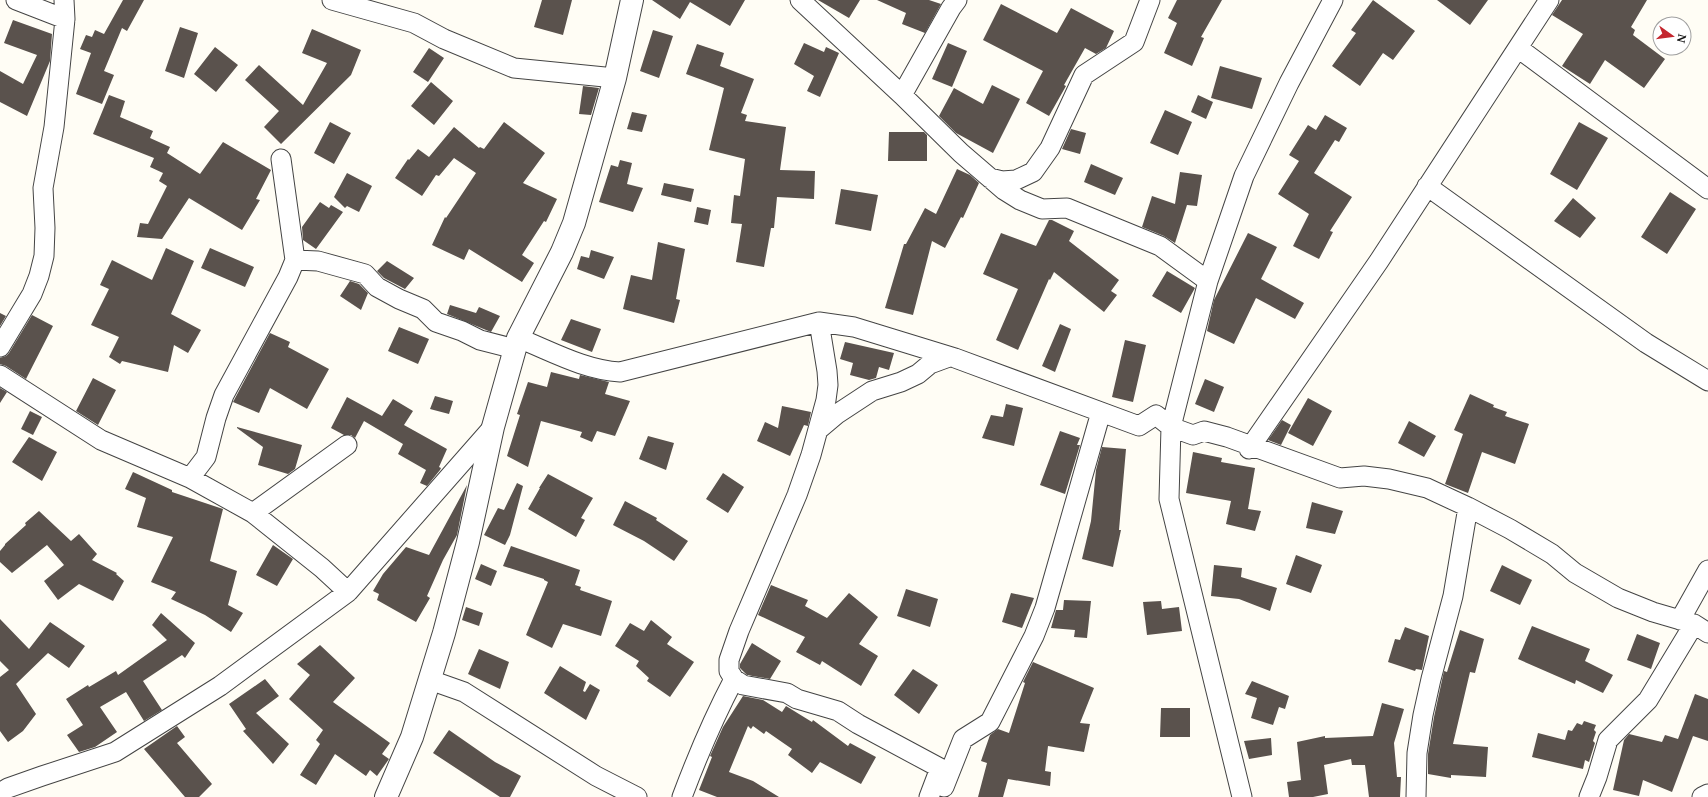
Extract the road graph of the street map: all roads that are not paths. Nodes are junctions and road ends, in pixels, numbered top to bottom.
1 (16, 0) edge
2 (64, 0) edge
3 (332, 0) edge
4 (800, 0) edge
5 (957, 0) edge
6 (1150, 0) edge
7 (1334, 0) edge
8 (1549, 0) edge
9 (628, 1) edge
10 (65, 19) junction
11 (1518, 48) junction
12 (615, 78) junction
13 (902, 96) junction
14 (281, 160) dead end
15 (990, 178) junction
16 (1427, 186) junction
17 (1708, 189) edge
18 (295, 260) junction
19 (1208, 281) junction
20 (819, 322) junction
21 (517, 344) junction
22 (0, 347) edge
23 (949, 357) junction
24 (0, 375) edge
25 (1708, 381) edge
26 (1101, 412) junction
27 (493, 427) junction
28 (1171, 427) junction
29 (818, 430) junction
30 (347, 445) dead end
31 (1245, 445) junction
32 (190, 478) junction
33 (1468, 507) junction
34 (253, 513) junction
35 (1708, 570) edge
36 (348, 592) junction
37 (1694, 626) edge
38 (734, 679) junction
39 (430, 680) junction
40 (0, 793) edge
41 (1708, 794) edge
42 (386, 797) edge
43 (637, 797) edge
44 (682, 797) edge
45 (929, 797) edge
46 (939, 797) edge
47 (1242, 797) edge
48 (1416, 797) edge
49 (1589, 797) edge
50 (1702, 797) edge

1 - 10 street
2 - 10 street
3 - 12 street
4 - 13 street
5 - 13 street
6 - 15 street
7 - 19 street
8 - 11 street
9 - 12 street
10 - 22 street
11 - 16 street
11 - 17 street
12 - 21 street
13 - 15 street
14 - 18 street
15 - 19 street
16 - 25 street
16 - 31 street
18 - 21 street
18 - 32 street
19 - 28 street
20 - 21 street
20 - 23 street
20 - 29 street
21 - 27 street
23 - 26 street
23 - 29 street
24 - 32 street
26 - 28 street
26 - 46 street
27 - 36 street
27 - 39 street
28 - 31 street
28 - 47 street
29 - 38 street
30 - 34 street
31 - 33 street
32 - 34 street
33 - 37 street
33 - 48 street
34 - 36 street
35 - 37 street
36 - 40 street
37 - 49 street
38 - 44 street
38 - 45 street
39 - 42 street
39 - 43 street
41 - 50 street

